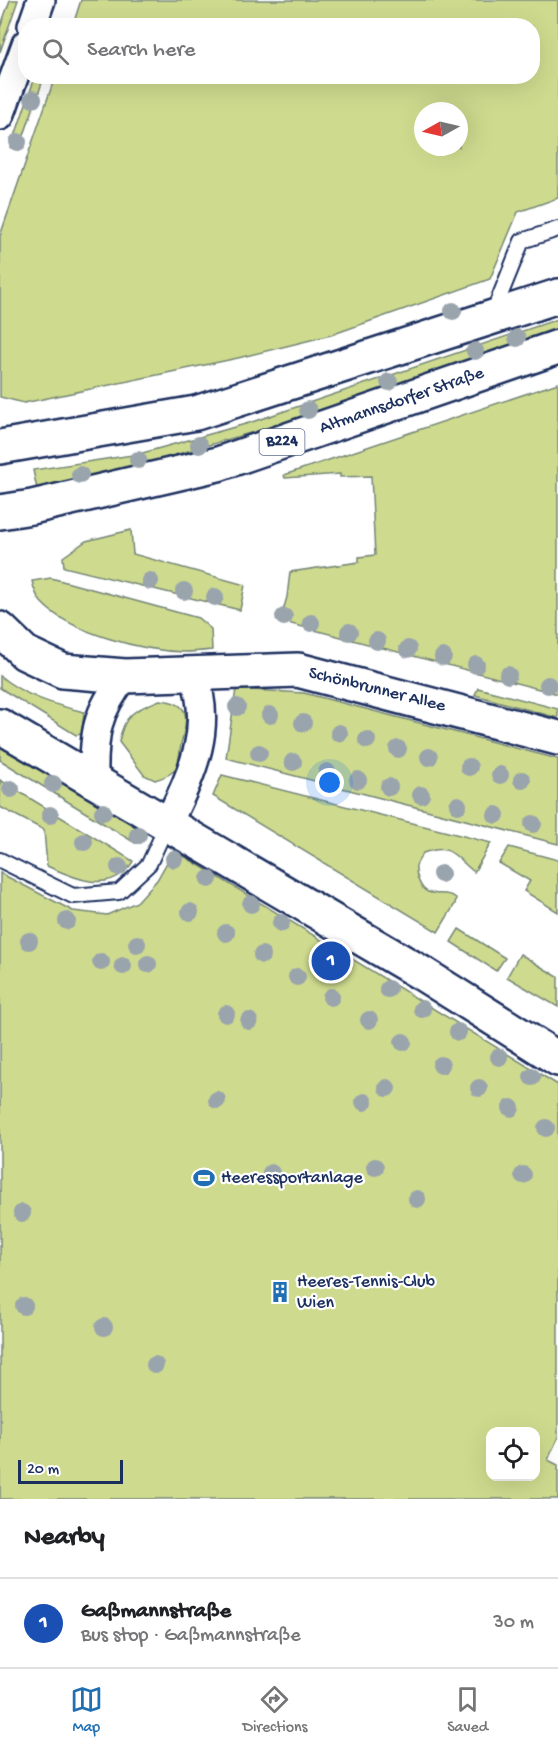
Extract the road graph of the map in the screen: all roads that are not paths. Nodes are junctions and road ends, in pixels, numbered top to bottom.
1 (41, 0) edge
2 (35, 18) edge
3 (18, 66) edge
4 (0, 116) edge
5 (558, 229) edge
6 (558, 296) edge
7 (491, 319) junction
8 (558, 347) edge
9 (0, 447) edge
10 (0, 512) edge
11 (0, 629) edge
12 (193, 673) junction
13 (125, 676) junction
14 (0, 726) edge
15 (558, 738) edge
16 (94, 781) junction
17 (167, 825) junction
18 (0, 860) edge
19 (558, 1059) edge

1 - 2 street
3 - 4 street
5 - 7 lane
6 - 7 street
7 - 9 street
8 - 10 street, Altmannsdorfer Straße / B224
11 - 13 street, Schönbrunner Allee
12 - 13 street, Schönbrunner Allee
12 - 15 street, Schönbrunner Allee
12 - 17 street
13 - 16 street
14 - 16 street
16 - 17 street
17 - 18 lane
17 - 19 street

